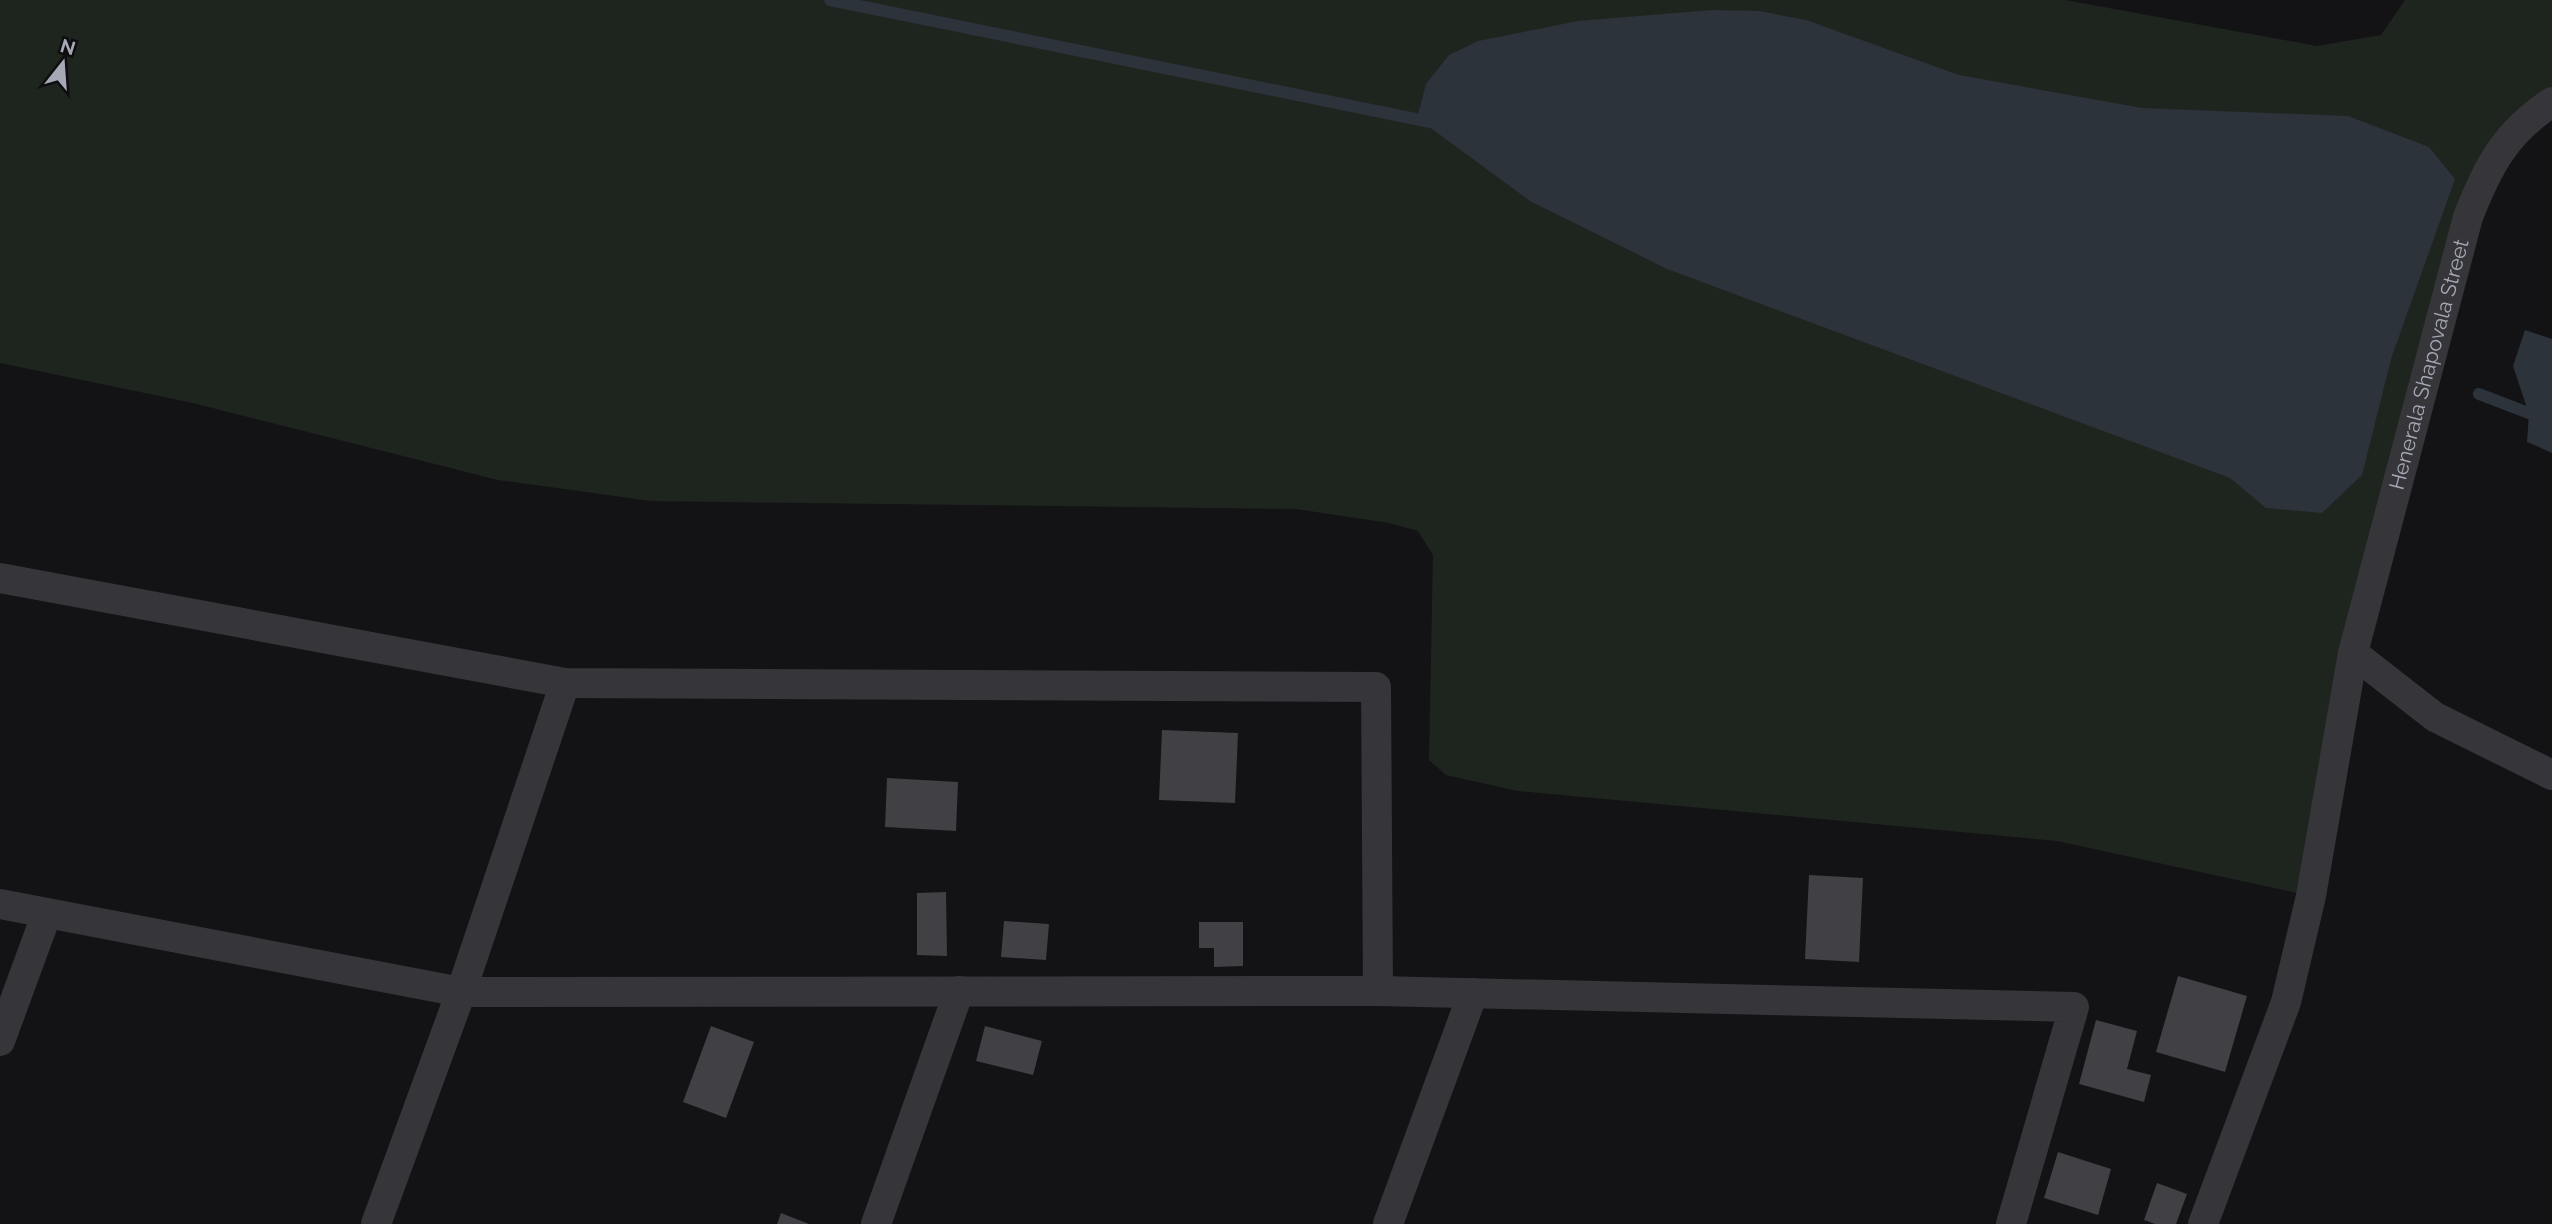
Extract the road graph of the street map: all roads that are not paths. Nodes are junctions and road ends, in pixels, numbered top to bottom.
1 (2552, 102) edge
2 (0, 578) edge
3 (2353, 653) junction
4 (565, 683) junction
5 (2552, 775) edge
6 (0, 904) edge
7 (47, 913) junction
8 (959, 991) junction
9 (1378, 991) junction
10 (461, 992) junction
11 (1473, 993) junction
12 (0, 1041) edge
13 (376, 1224) edge
14 (876, 1224) edge
15 (1388, 1224) edge
16 (2011, 1224) edge
17 (2203, 1224) edge

1 - 3 street, Henerala Shapovala Street
2 - 4 street
3 - 5 street
3 - 17 street, Henerala Shapovala Street
4 - 9 street
4 - 10 street
6 - 7 street
7 - 10 street
7 - 12 street
8 - 9 street
8 - 10 street
8 - 14 street
9 - 11 street
10 - 13 street
11 - 15 street
11 - 16 street

